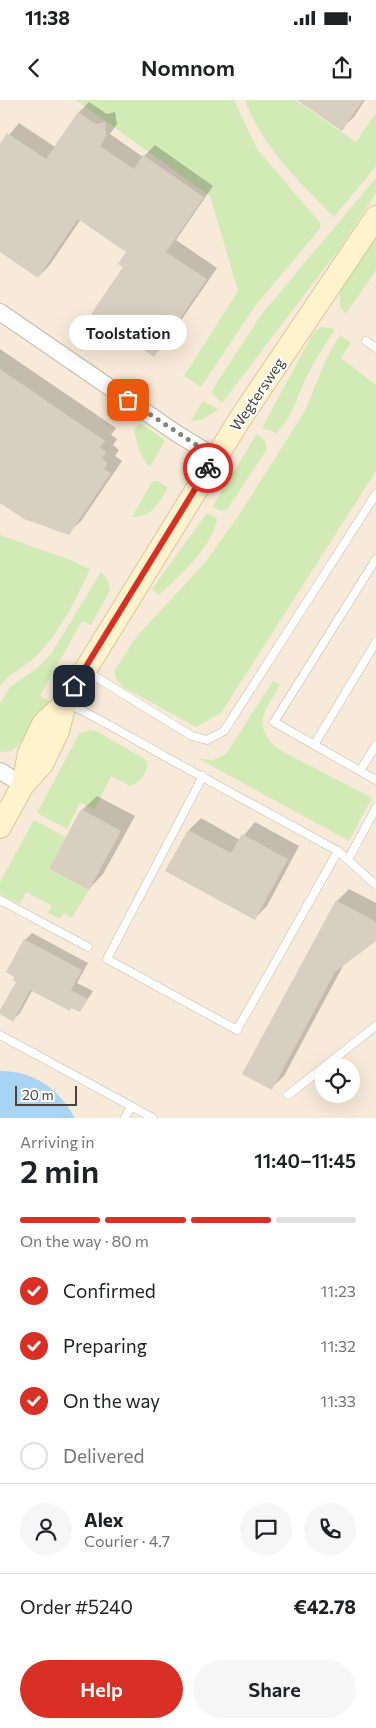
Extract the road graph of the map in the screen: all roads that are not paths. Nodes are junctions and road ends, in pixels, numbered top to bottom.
1 (376, 217) edge
2 (0, 312) edge
3 (366, 341) dead end
4 (376, 348) edge
5 (215, 457) junction
6 (376, 494) edge
7 (376, 559) edge
8 (376, 642) edge
9 (84, 670) junction
10 (65, 703) junction
11 (314, 745) junction
12 (376, 745) edge
13 (0, 771) edge
14 (360, 771) junction
15 (203, 776) junction
16 (376, 780) edge
17 (23, 785) junction
18 (376, 808) edge
19 (0, 828) edge
20 (338, 851) junction
21 (348, 860) junction
22 (376, 885) edge
23 (0, 900) edge
24 (88, 947) dead end
25 (376, 1026) edge
26 (0, 1035) edge
27 (335, 1058) edge
28 (315, 1074) edge
29 (288, 1096) dead end
30 (131, 1107) junction
31 (125, 1118) edge
32 (153, 1118) edge

1 - 5 street, Wegtersweg
2 - 5 street
3 - 4 lane
5 - 9 street, Wegtersweg
6 - 9 lane
7 - 11 lane
8 - 11 lane
9 - 10 street, Wegtersweg
10 - 15 lane
10 - 17 street, Wegtersweg
11 - 14 lane
12 - 14 lane
13 - 17 street
14 - 16 lane
15 - 20 lane
15 - 20 lane
17 - 19 street, Wegtersweg
18 - 21 lane
20 - 21 lane
21 - 22 lane
23 - 24 lane
25 - 27 lane
26 - 30 lane
28 - 29 lane
30 - 31 lane
30 - 32 lane

